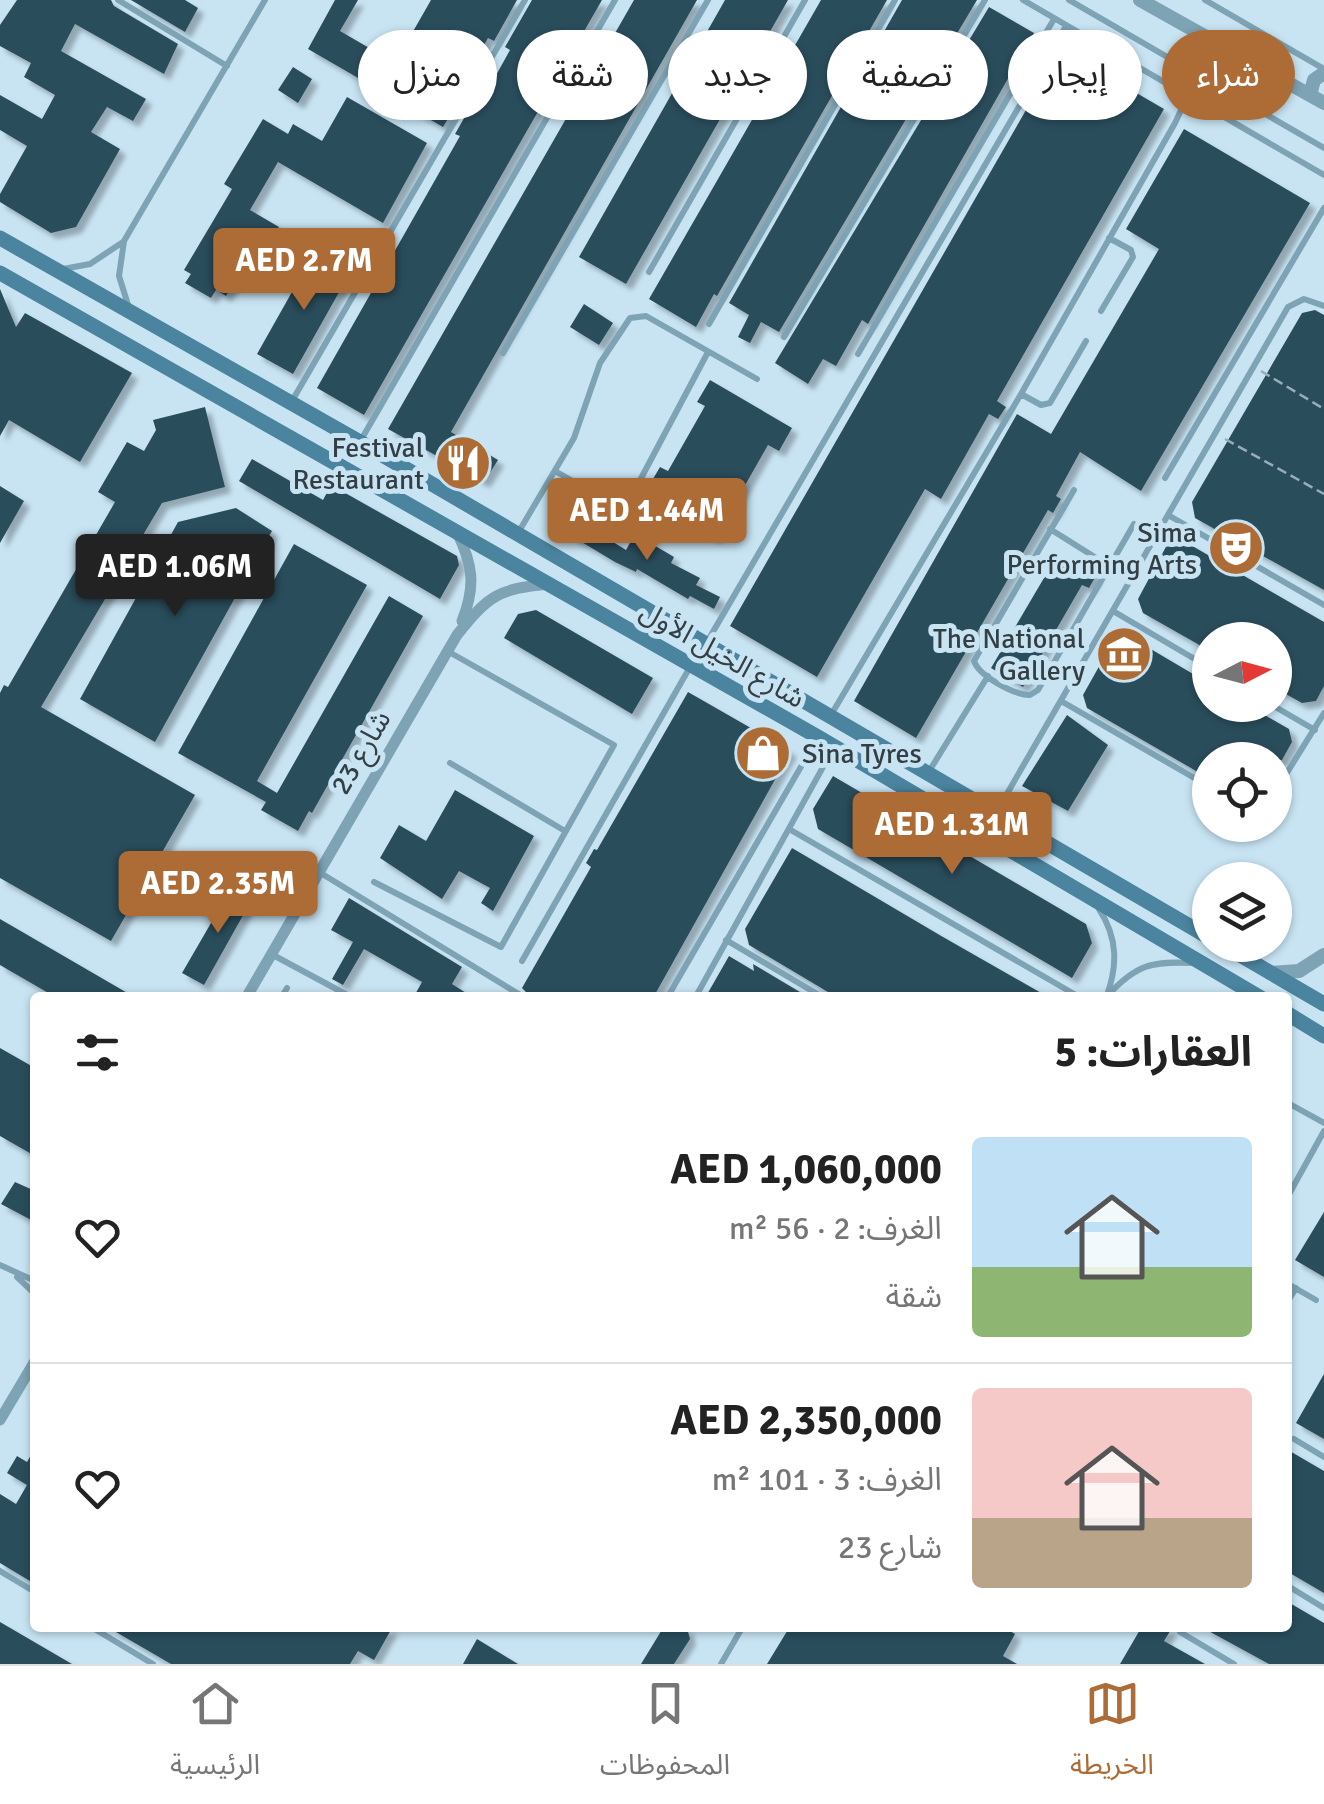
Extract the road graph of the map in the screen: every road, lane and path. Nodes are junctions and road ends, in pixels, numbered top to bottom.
1 (118, 0) edge
2 (265, 0) edge
3 (525, 0) edge
4 (616, 0) edge
5 (708, 0) edge
6 (805, 0) edge
7 (895, 0) edge
8 (985, 0) edge
9 (1023, 0) edge
10 (1069, 0) edge
11 (1140, 0) edge
12 (1205, 0) edge
13 (1054, 19) junction
14 (1066, 26) junction
15 (1192, 30) edge
16 (1162, 54) edge
17 (226, 66) junction
18 (1324, 71) edge
19 (1162, 81) edge
20 (1295, 87) edge
21 (1317, 99) edge
22 (1175, 120) edge
23 (1229, 120) edge
24 (1276, 120) edge
25 (1324, 148) edge
26 (1324, 175) edge
27 (1324, 208) edge
28 (0, 238) edge
29 (1110, 238) junction
30 (124, 241) junction
31 (50, 268) junction
32 (649, 272) dead end
33 (0, 273) edge
34 (1324, 306) edge
35 (1101, 312) dead end
36 (136, 318) junction
37 (710, 324) dead end
38 (784, 337) dead end
39 (1086, 341) dead end
40 (708, 352) junction
41 (502, 353) dead end
42 (858, 354) dead end
43 (1254, 367) junction
44 (757, 380) dead end
45 (1021, 394) junction
46 (291, 404) junction
47 (1324, 409) edge
48 (1216, 434) junction
49 (360, 442) junction
50 (555, 471) junction
51 (1165, 478) dead end
52 (1074, 490) dead end
53 (1324, 494) edge
54 (1168, 515) junction
55 (1134, 524) dead end
56 (1050, 529) junction
57 (457, 532) junction
58 (517, 534) junction
59 (1110, 566) junction
60 (550, 584) junction
61 (1324, 604) edge
62 (1113, 612) junction
63 (457, 635) junction
64 (706, 644) junction
65 (448, 651) junction
66 (1192, 658) edge
67 (692, 665) junction
68 (988, 676) junction
69 (1061, 701) junction
70 (1324, 714) edge
71 (830, 716) junction
72 (1292, 717) edge
73 (1314, 730) junction
74 (818, 738) junction
75 (834, 748) junction
76 (450, 763) dead end
77 (1292, 765) edge
78 (928, 774) junction
79 (1192, 777) edge
80 (996, 812) junction
81 (789, 829) junction
82 (566, 831) junction
83 (319, 872) junction
84 (374, 882) dead end
85 (1089, 894) junction
86 (1192, 927) edge
87 (726, 940) junction
88 (272, 954) junction
89 (1324, 954) edge
90 (522, 961) dead end
91 (1253, 962) edge
92 (1206, 964) junction
93 (1270, 972) junction
94 (287, 988) dead end
95 (250, 992) edge
96 (285, 992) edge
97 (343, 992) edge
98 (516, 992) edge
99 (671, 992) edge
100 (697, 992) edge
101 (814, 992) edge
102 (1070, 992) edge
103 (1107, 992) edge
104 (1110, 992) edge
105 (1251, 992) edge
106 (1324, 1004) edge
107 (1292, 1016) edge
108 (1324, 1036) edge
109 (1292, 1105) edge
110 (1324, 1124) edge
111 (1324, 1132) edge
112 (1292, 1189) edge
113 (0, 1265) edge
114 (12, 1272) junction
115 (30, 1279) edge
116 (1292, 1286) edge
117 (30, 1289) edge
118 (1316, 1300) dead end
119 (30, 1369) edge
120 (0, 1420) edge
121 (1294, 1440) dead end
122 (1324, 1457) edge
123 (0, 1571) edge
124 (1292, 1588) edge
125 (30, 1589) edge
126 (1324, 1608) edge
127 (100, 1632) edge
128 (740, 1632) edge
129 (1180, 1632) dead end
130 (153, 1664) edge
131 (721, 1664) edge
132 (1234, 1664) edge

1 - 17 lane
2 - 17 lane
3 - 46 lane
4 - 49 lane
5 - 41 lane
6 - 32 lane
7 - 37 lane
8 - 38 lane
9 - 13 lane
10 - 16 lane
11 - 15 street
12 - 18 lane
13 - 14 lane
13 - 42 lane
14 - 19 lane
14 - 64 lane
17 - 30 lane
18 - 21 street
20 - 21 street
22 - 29 lane
23 - 26 lane
24 - 25 lane
27 - 51 lane
28 - 31 main road, شارع الخيل الأول
29 - 35 lane
29 - 45 lane
30 - 31 lane
30 - 36 lane
31 - 36 main road, شارع الخيل الأول
33 - 57 main road, شارع الخيل الأول
34 - 43 lane
36 - 46 main road, شارع الخيل الأول
39 - 45 lane
40 - 44 lane
40 - 50 lane
40 - 50 lane
43 - 47 path
43 - 48 lane
45 - 71 lane
46 - 49 main road, شارع الخيل الأول
48 - 53 path
48 - 54 lane
49 - 58 main road, شارع الخيل الأول
50 - 58 lane
52 - 56 lane
54 - 61 lane
54 - 62 lane
55 - 59 lane
56 - 59 lane
56 - 68 lane
57 - 60 main road, شارع الخيل الأول
57 - 63 street, شارع 23
58 - 64 main road, شارع الخيل الأول
59 - 68 lane
60 - 63 street, شارع 23
60 - 67 main road, شارع الخيل الأول
62 - 66 lane
62 - 69 lane
63 - 65 street, شارع 23
64 - 71 main road, شارع الخيل الأول
65 - 82 lane
65 - 83 street, شارع 23
67 - 74 main road, شارع الخيل الأول
67 - 90 lane
68 - 78 lane
69 - 79 lane
69 - 80 lane
70 - 73 lane
71 - 78 main road, شارع الخيل الأول
72 - 73 lane
73 - 77 lane
74 - 75 main road, شارع الخيل الأول
74 - 99 lane
75 - 81 lane
75 - 85 main road, شارع الخيل الأول
76 - 82 lane
78 - 80 main road, شارع الخيل الأول
80 - 86 main road, شارع الخيل الأول
81 - 87 lane
81 - 102 lane
82 - 84 lane
83 - 88 street, شارع 23
83 - 98 lane
85 - 92 main road, شارع الخيل الأول
85 - 103 lane
87 - 100 lane
87 - 101 lane
88 - 95 street, شارع 23
88 - 97 lane
89 - 93 street
91 - 93 main road
92 - 104 lane
92 - 105 main road, شارع الخيل الأول
93 - 106 main road
94 - 96 lane
107 - 108 main road
109 - 110 lane
111 - 112 lane
113 - 114 lane
114 - 115 lane
114 - 117 lane
116 - 118 lane
119 - 120 street
121 - 122 lane
123 - 125 lane
124 - 126 lane
127 - 130 lane
128 - 131 lane
129 - 132 lane

